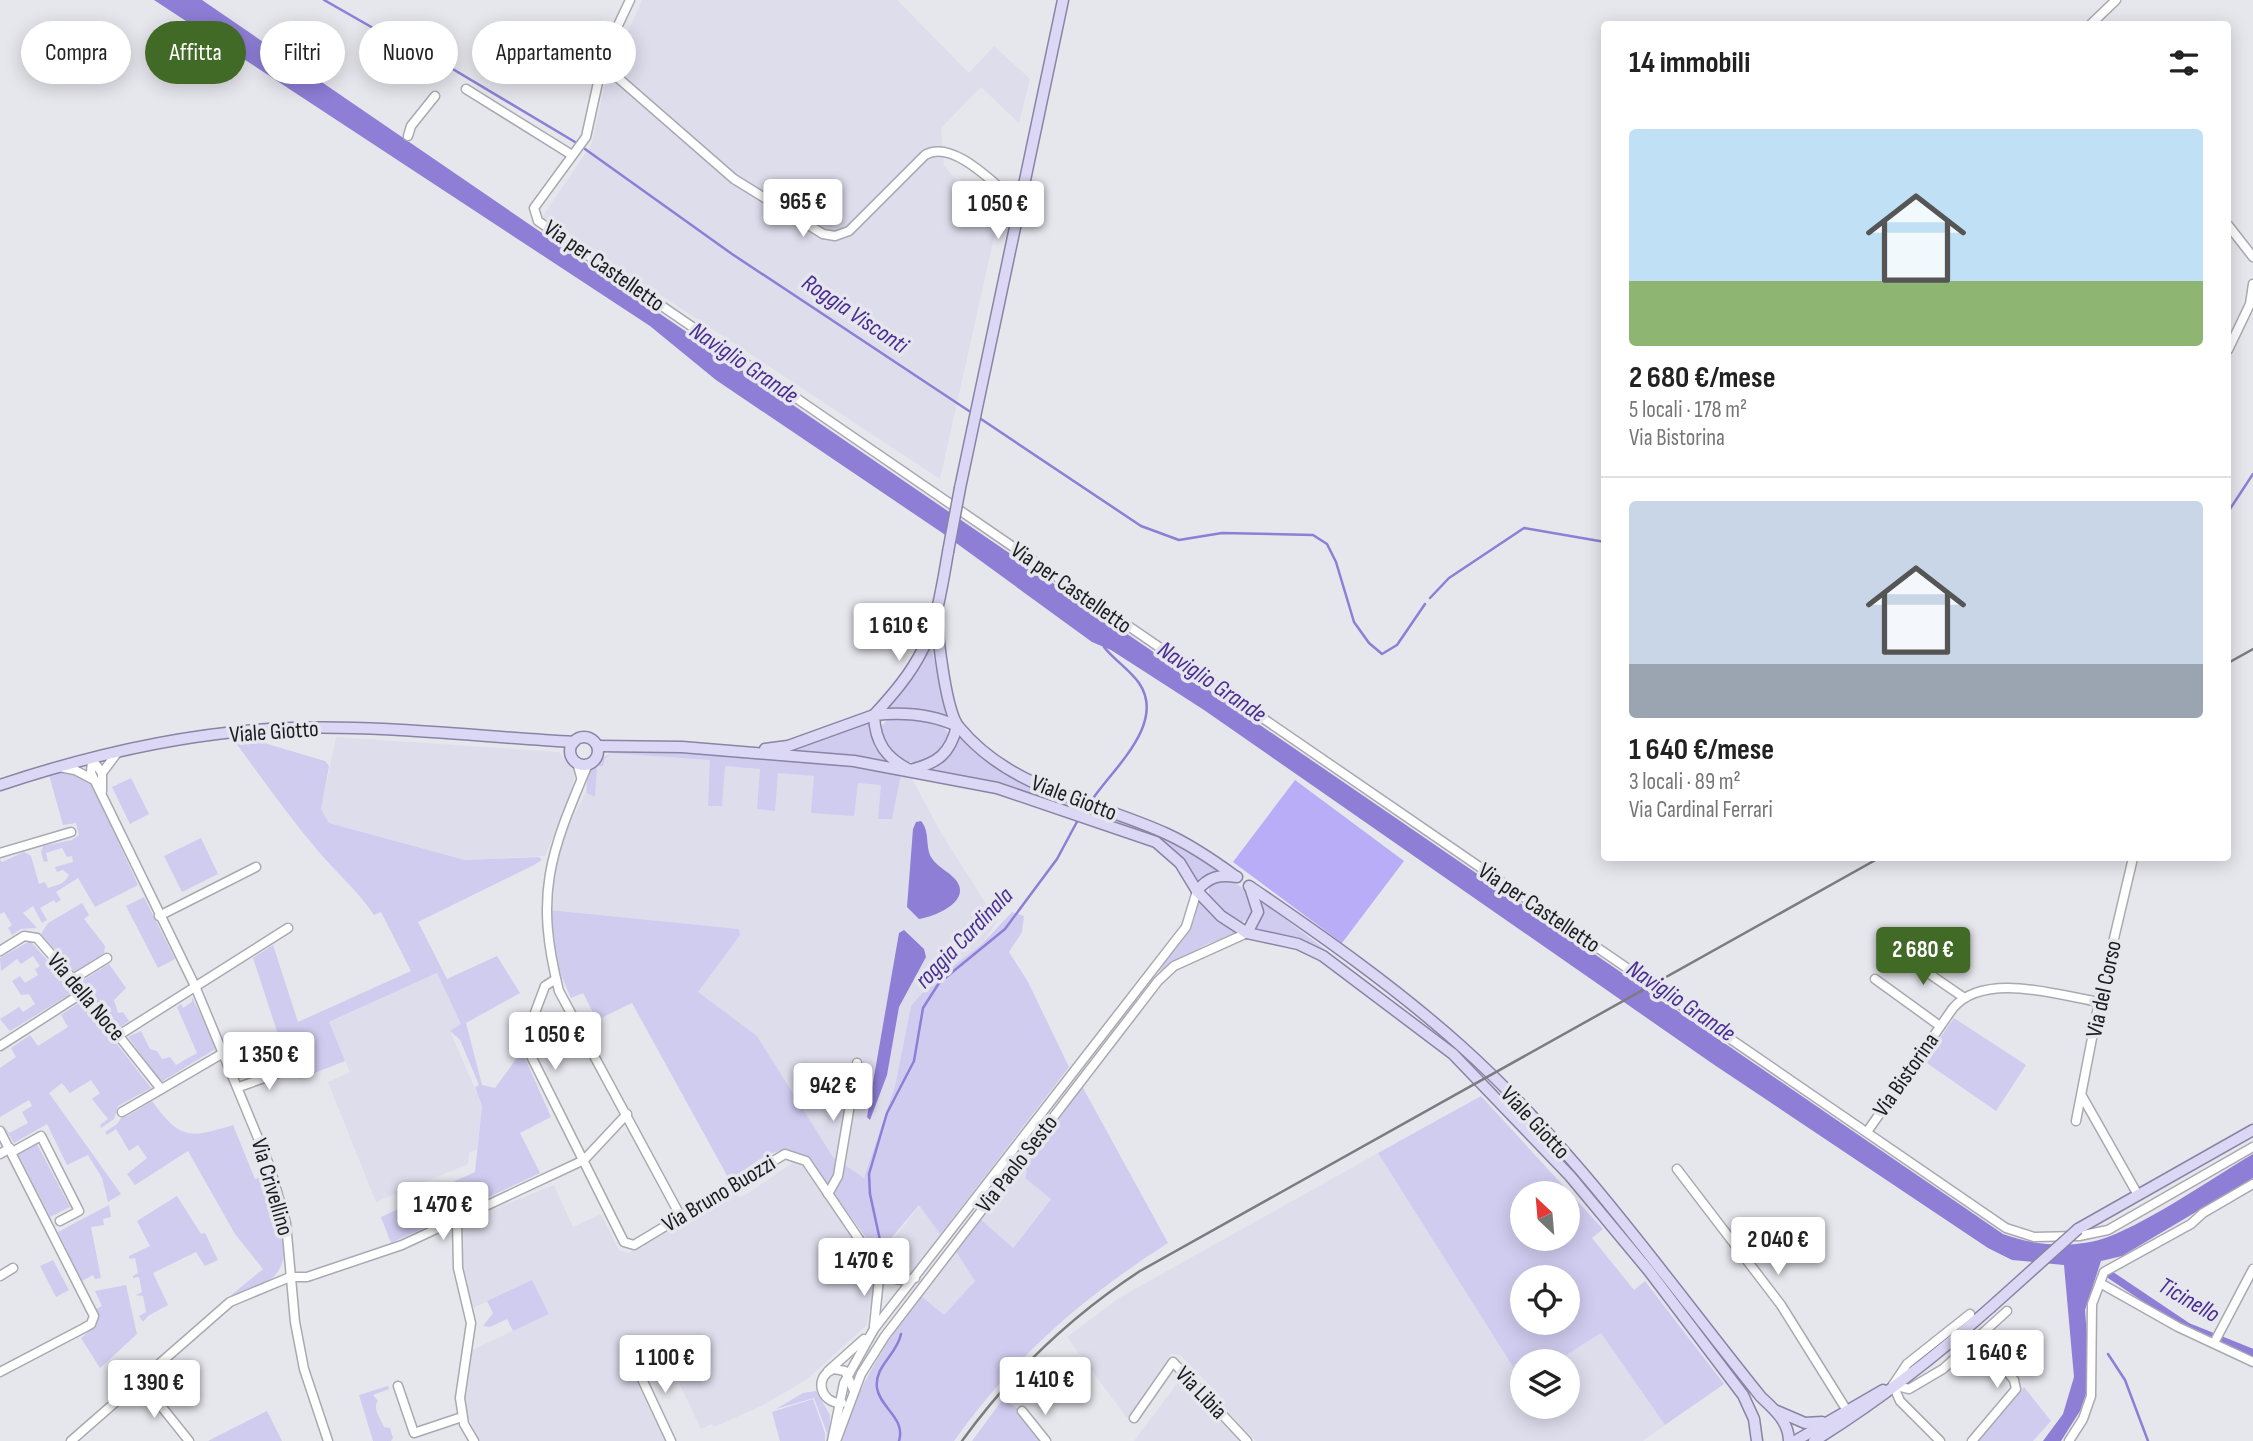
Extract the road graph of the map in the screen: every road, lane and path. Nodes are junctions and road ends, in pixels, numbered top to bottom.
1 (630, 0) edge
2 (1063, 0) edge
3 (2116, 0) edge
4 (621, 21) edge
5 (2094, 21) edge
6 (597, 84) edge
7 (626, 84) edge
8 (466, 89) dead end
9 (435, 96) dead end
10 (408, 136) dead end
11 (572, 155) junction
12 (1020, 206) junction
13 (2231, 229) edge
14 (2253, 257) edge
15 (2253, 284) edge
16 (2231, 344) edge
17 (937, 618) junction
18 (874, 715) junction
19 (957, 726) junction
20 (553, 741) junction
21 (574, 742) junction
22 (620, 746) junction
23 (598, 747) junction
24 (740, 751) junction
25 (117, 753) junction
26 (92, 759) junction
27 (583, 760) junction
28 (60, 768) junction
29 (911, 769) junction
30 (102, 773) junction
31 (95, 780) junction
32 (0, 785) edge
33 (102, 793) junction
34 (71, 832) dead end
35 (0, 853) edge
36 (2132, 861) edge
37 (257, 867) dead end
38 (1237, 877) junction
39 (1249, 886) junction
40 (1197, 891) junction
41 (159, 916) junction
42 (288, 929) dead end
43 (1247, 933) junction
44 (0, 951) edge
45 (1899, 953) dead end
46 (107, 958) dead end
47 (73, 979) junction
48 (556, 979) junction
49 (1875, 979) dead end
50 (195, 986) junction
51 (84, 992) junction
52 (1963, 997) junction
53 (2099, 1002) junction
54 (1940, 1026) junction
55 (119, 1035) junction
56 (0, 1046) edge
57 (225, 1052) junction
58 (857, 1063) dead end
59 (289, 1069) dead end
60 (239, 1087) junction
61 (161, 1089) junction
62 (2082, 1096) junction
63 (122, 1112) dead end
64 (627, 1114) junction
65 (2076, 1121) dead end
66 (0, 1131) edge
67 (1867, 1132) junction
68 (2252, 1133) edge
69 (2253, 1147) edge
70 (11, 1150) junction
71 (0, 1154) edge
72 (584, 1160) junction
73 (1677, 1169) dead end
74 (2253, 1184) edge
75 (828, 1194) junction
76 (2138, 1195) junction
77 (681, 1217) junction
78 (457, 1220) junction
79 (60, 1221) dead end
80 (13, 1268) dead end
81 (2253, 1269) edge
82 (880, 1270) junction
83 (0, 1276) edge
84 (290, 1277) junction
85 (915, 1278) junction
86 (2099, 1283) junction
87 (2007, 1311) dead end
88 (1970, 1314) dead end
89 (874, 1329) junction
90 (1980, 1338) junction
91 (2216, 1339) junction
92 (634, 1362) dead end
93 (2253, 1362) edge
94 (828, 1371) junction
95 (0, 1373) edge
96 (848, 1374) junction
97 (141, 1381) junction
98 (1894, 1385) junction
99 (398, 1386) dead end
100 (853, 1395) junction
101 (838, 1404) junction
102 (1774, 1409) junction
103 (1846, 1409) junction
104 (1022, 1411) dead end
105 (462, 1417) junction
106 (1134, 1418) dead end
107 (1829, 1419) junction
108 (1846, 1421) junction
109 (71, 1441) edge
110 (189, 1441) edge
111 (328, 1441) edge
112 (474, 1441) edge
113 (671, 1441) edge
114 (834, 1441) edge
115 (1046, 1441) edge
116 (1247, 1441) edge
117 (1757, 1441) edge
118 (1789, 1441) edge
119 (1795, 1441) edge
120 (1814, 1441) edge
121 (1940, 1441) edge
122 (1972, 1441) edge
123 (2068, 1441) edge

1 - 4 street, Via per Castelletto
2 - 12 main road
3 - 5 street
6 - 11 street, Via per Castelletto
7 - 12 street
8 - 11 street
9 - 10 street
11 - 67 street, Via per Castelletto
12 - 17 main road, bridge
13 - 14 street
15 - 16 street
17 - 18 main road
17 - 19 main road
18 - 19 main road, Viale Giotto
18 - 24 main road, Viale Giotto
18 - 29 main road, Viale Giotto
19 - 29 main road
19 - 38 main road, Viale Giotto
20 - 21 main road, Viale Giotto
20 - 25 main road, Viale Giotto
20 - 27 main road
21 - 23 main road, Viale Giotto
21 - 27 main road
22 - 23 main road, Viale Giotto
22 - 24 main road, Viale Giotto
22 - 27 main road, Viale Giotto
23 - 27 main road
24 - 29 main road, Viale Giotto
25 - 26 main road, Viale Giotto
25 - 30 street
26 - 28 main road, Viale Giotto
26 - 30 street
26 - 31 street, Via Crivellino
27 - 48 street
28 - 31 street
28 - 32 main road, Viale Giotto
29 - 40 main road, Viale Giotto
30 - 33 street, Via Crivellino
31 - 33 street, Via Crivellino
33 - 41 street, Via Crivellino
34 - 35 street
36 - 53 street, Via del Corso
37 - 41 street
38 - 39 main road, Viale Giotto
38 - 40 main road
39 - 43 main road
39 - 102 main road, Viale Giotto
40 - 43 main road, Viale Giotto
40 - 85 street, Via Paolo Sesto
41 - 50 street, Via Crivellino
42 - 50 street
43 - 100 street, Via Paolo Sesto
43 - 117 main road, Viale Giotto
44 - 47 street, Via della Noce
45 - 52 street
46 - 47 street
47 - 51 street, Via della Noce
48 - 64 street
48 - 72 street
49 - 54 street
50 - 55 street
50 - 57 street, Via Crivellino
51 - 55 street, Via della Noce
51 - 56 street
52 - 53 street
52 - 54 street, Via Bistorina
53 - 62 street, Via del Corso
54 - 67 street, Via Bistorina
55 - 61 street, Via della Noce
57 - 60 street, Via Crivellino
57 - 61 street
58 - 75 street
59 - 60 street
60 - 84 street, Via Crivellino
61 - 63 street
62 - 65 street, Via del Corso
62 - 76 street
64 - 72 street
64 - 77 street
66 - 70 street
67 - 69 street, Via per Castelletto
68 - 76 main road
70 - 71 street
70 - 79 street
70 - 95 street
72 - 77 street, Via Bruno Buozzi
72 - 78 street
73 - 103 street
74 - 86 street
75 - 77 street, Via Bruno Buozzi
75 - 82 street, Via Bruno Buozzi
76 - 98 main road, bridge
78 - 84 street
78 - 105 street
80 - 83 street
81 - 91 street
82 - 85 street
82 - 89 street
84 - 97 street
84 - 111 street, Via Crivellino
85 - 89 street, Via Paolo Sesto
86 - 91 street
86 - 123 street
87 - 90 street
88 - 98 street
89 - 94 street, Via Paolo Sesto
89 - 96 street, Via Paolo Sesto
90 - 98 street
90 - 122 street
91 - 93 street
92 - 113 street
94 - 96 street
94 - 101 street
96 - 100 street
96 - 101 street, Via Paolo Sesto
97 - 109 street
97 - 110 street
98 - 103 main road
98 - 108 main road
98 - 121 street
99 - 105 street
100 - 101 street
100 - 114 street, Via Paolo Sesto
101 - 114 street, Via Paolo Sesto
102 - 107 main road, Viale Giotto
102 - 118 main road, Viale Giotto
103 - 107 main road
103 - 108 street
104 - 115 street
105 - 112 street
106 - 116 street, Via Libia
107 - 119 main road
108 - 120 main road

